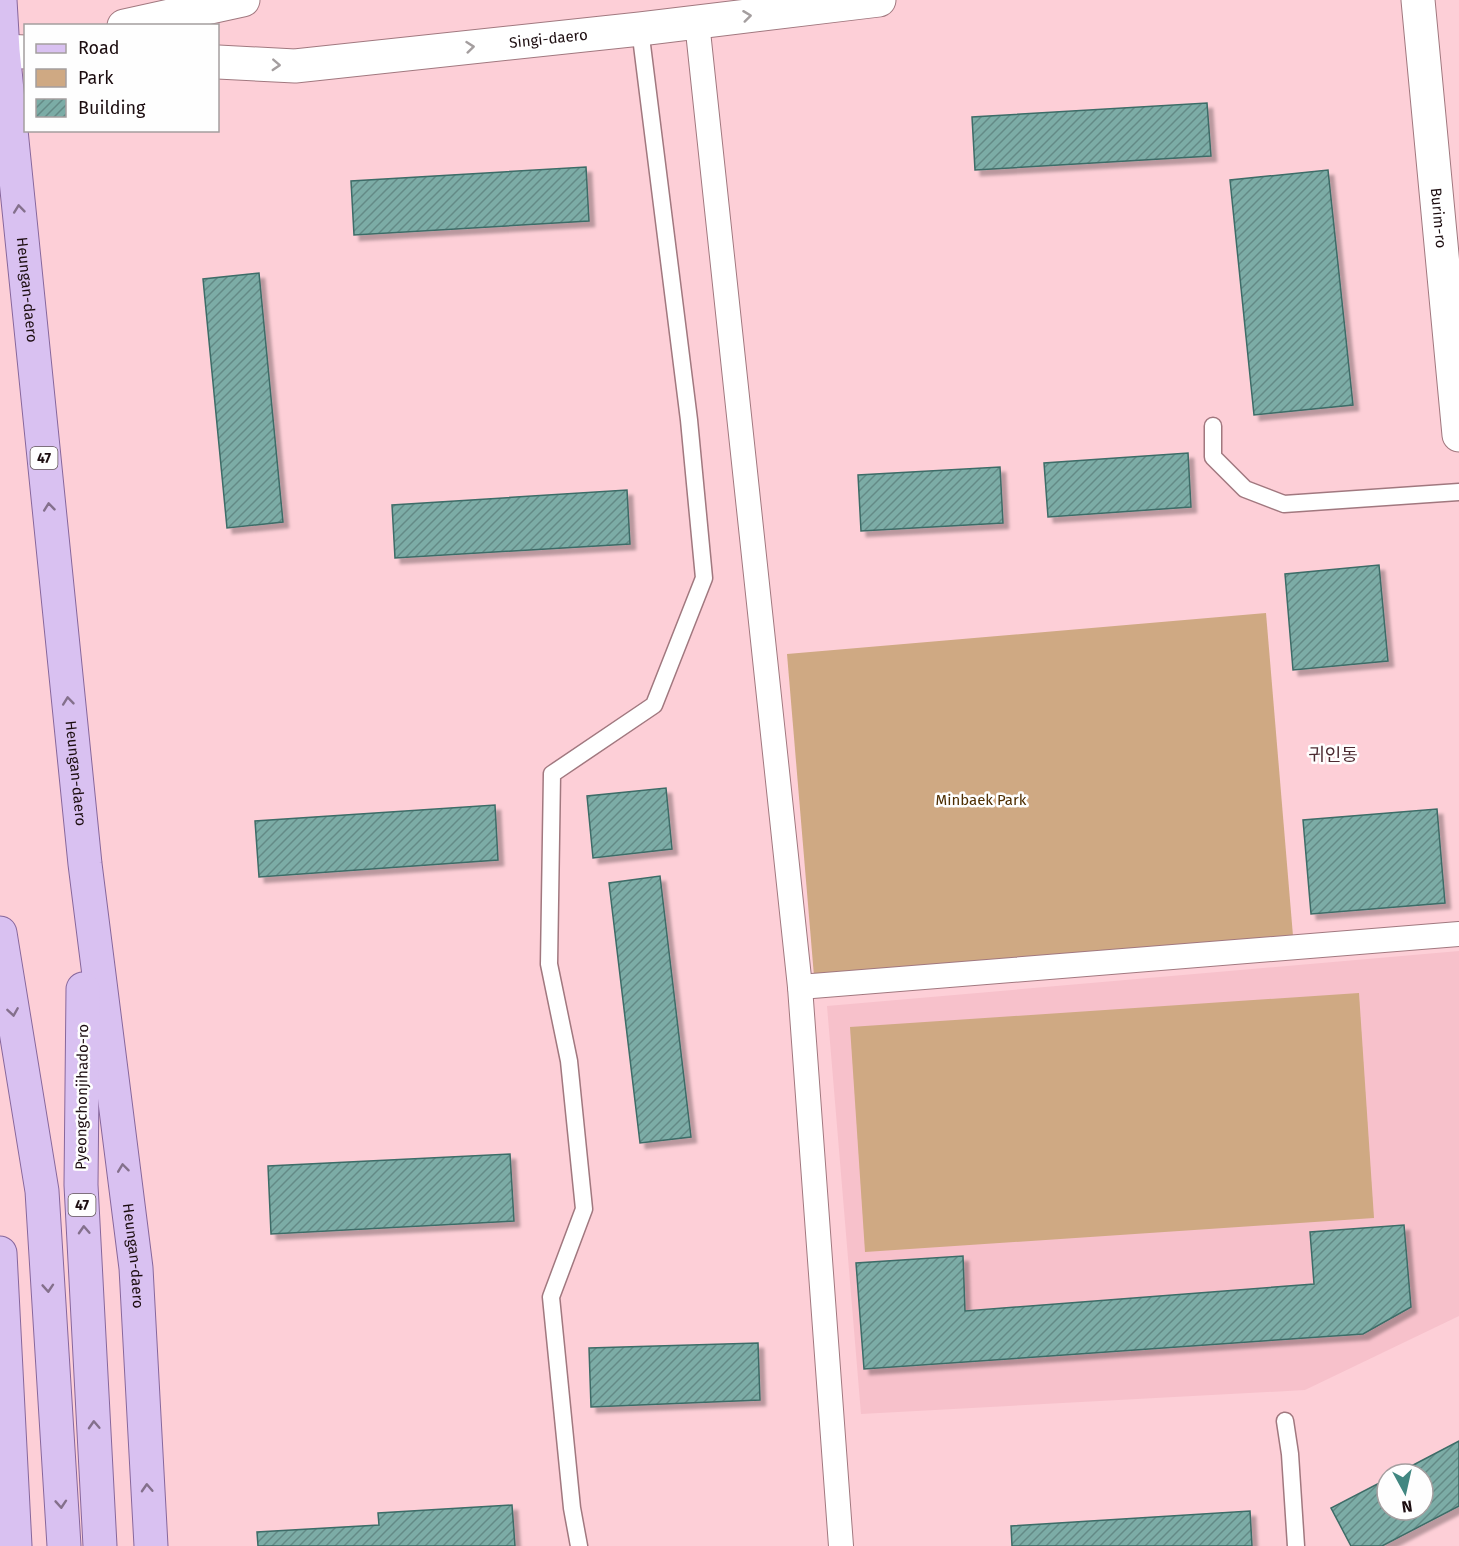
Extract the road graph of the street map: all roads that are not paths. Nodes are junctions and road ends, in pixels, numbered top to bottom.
1 (0, 0) edge
2 (243, 0) edge
3 (879, 0) edge
4 (1418, 0) edge
5 (697, 22) junction
6 (133, 24) edge
7 (640, 29) junction
8 (14, 50) edge
9 (219, 62) edge
10 (1213, 426) dead end
11 (1459, 435) edge
12 (1459, 492) edge
13 (85, 864) junction
14 (0, 933) edge
15 (1459, 934) edge
16 (800, 987) junction
17 (0, 1253) edge
18 (1286, 1421) dead end
19 (15, 1546) edge
20 (64, 1546) edge
21 (100, 1546) edge
22 (151, 1546) edge
23 (579, 1546) edge
24 (841, 1546) edge
25 (1296, 1546) edge

1 - 8 main road, Heungan-daero / 47
2 - 6 street
5 -> 3 street, Singi-daero
4 - 11 street, Burim-ro
5 - 7 street, Singi-daero
5 - 16 street
9 -> 7 street, Singi-daero
7 - 23 lane
13 -> 8 main road, Heungan-daero / 47
10 - 12 lane
21 -> 13 main road, Pyeongchonjihado-ro / 47
22 -> 13 main road, Heungan-daero
14 -> 20 main road
15 - 16 street
16 - 24 street
17 - 19 main road
18 - 25 lane

